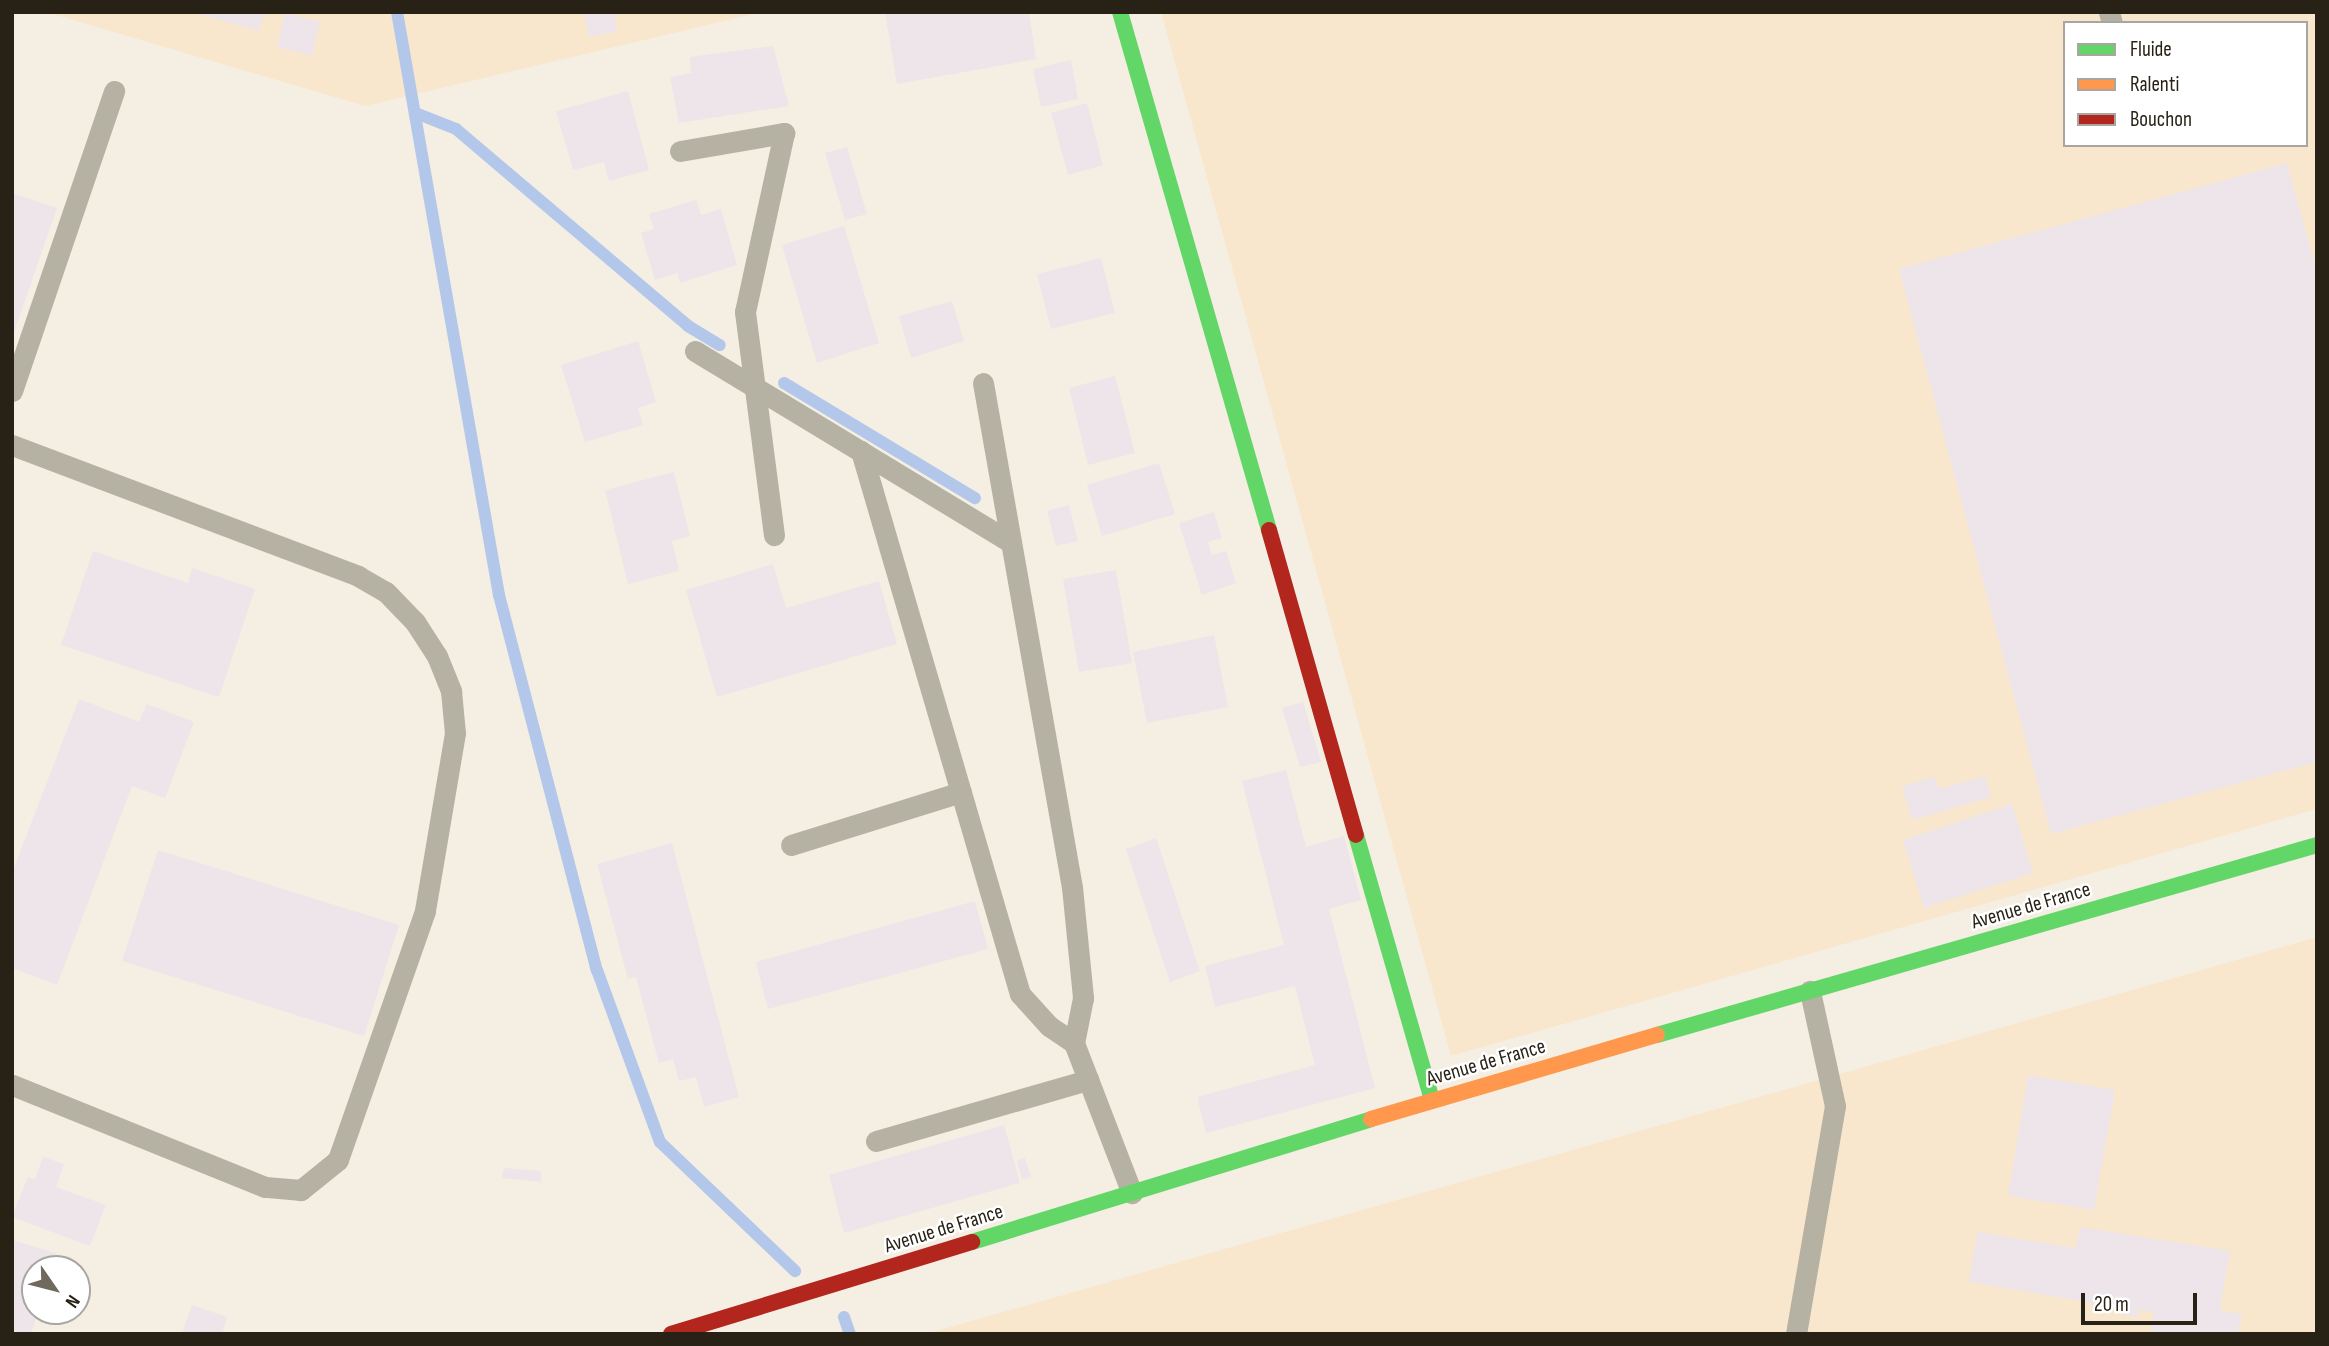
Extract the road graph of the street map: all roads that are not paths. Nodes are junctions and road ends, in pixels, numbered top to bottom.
1 (1121, 12) edge
2 (114, 91) dead end
3 (680, 151) dead end
4 (695, 351) dead end
5 (983, 383) dead end
6 (755, 388) junction
7 (12, 391) edge
8 (12, 445) edge
9 (861, 452) junction
10 (774, 535) dead end
11 (1011, 542) junction
12 (961, 792) junction
13 (791, 845) dead end
14 (2317, 845) edge
15 (1810, 991) junction
16 (1074, 1044) junction
17 (1088, 1080) junction
18 (12, 1085) edge
19 (1432, 1100) junction
20 (876, 1141) dead end
21 (1132, 1193) junction
22 (671, 1334) edge
23 (1796, 1334) edge

1 - 19 main road
2 - 7 lane
3 - 6 lane
4 - 6 lane
5 - 11 lane
6 - 9 lane
6 - 10 lane
8 - 18 lane
9 - 11 lane
9 - 12 lane
11 - 16 lane
12 - 13 lane
12 - 16 lane
14 - 15 main road, Avenue de France
15 - 19 main road, Avenue de France
15 - 23 lane
16 - 17 lane
17 - 20 lane
17 - 21 lane
19 - 21 main road, Avenue de France
21 - 22 main road, Avenue de France

